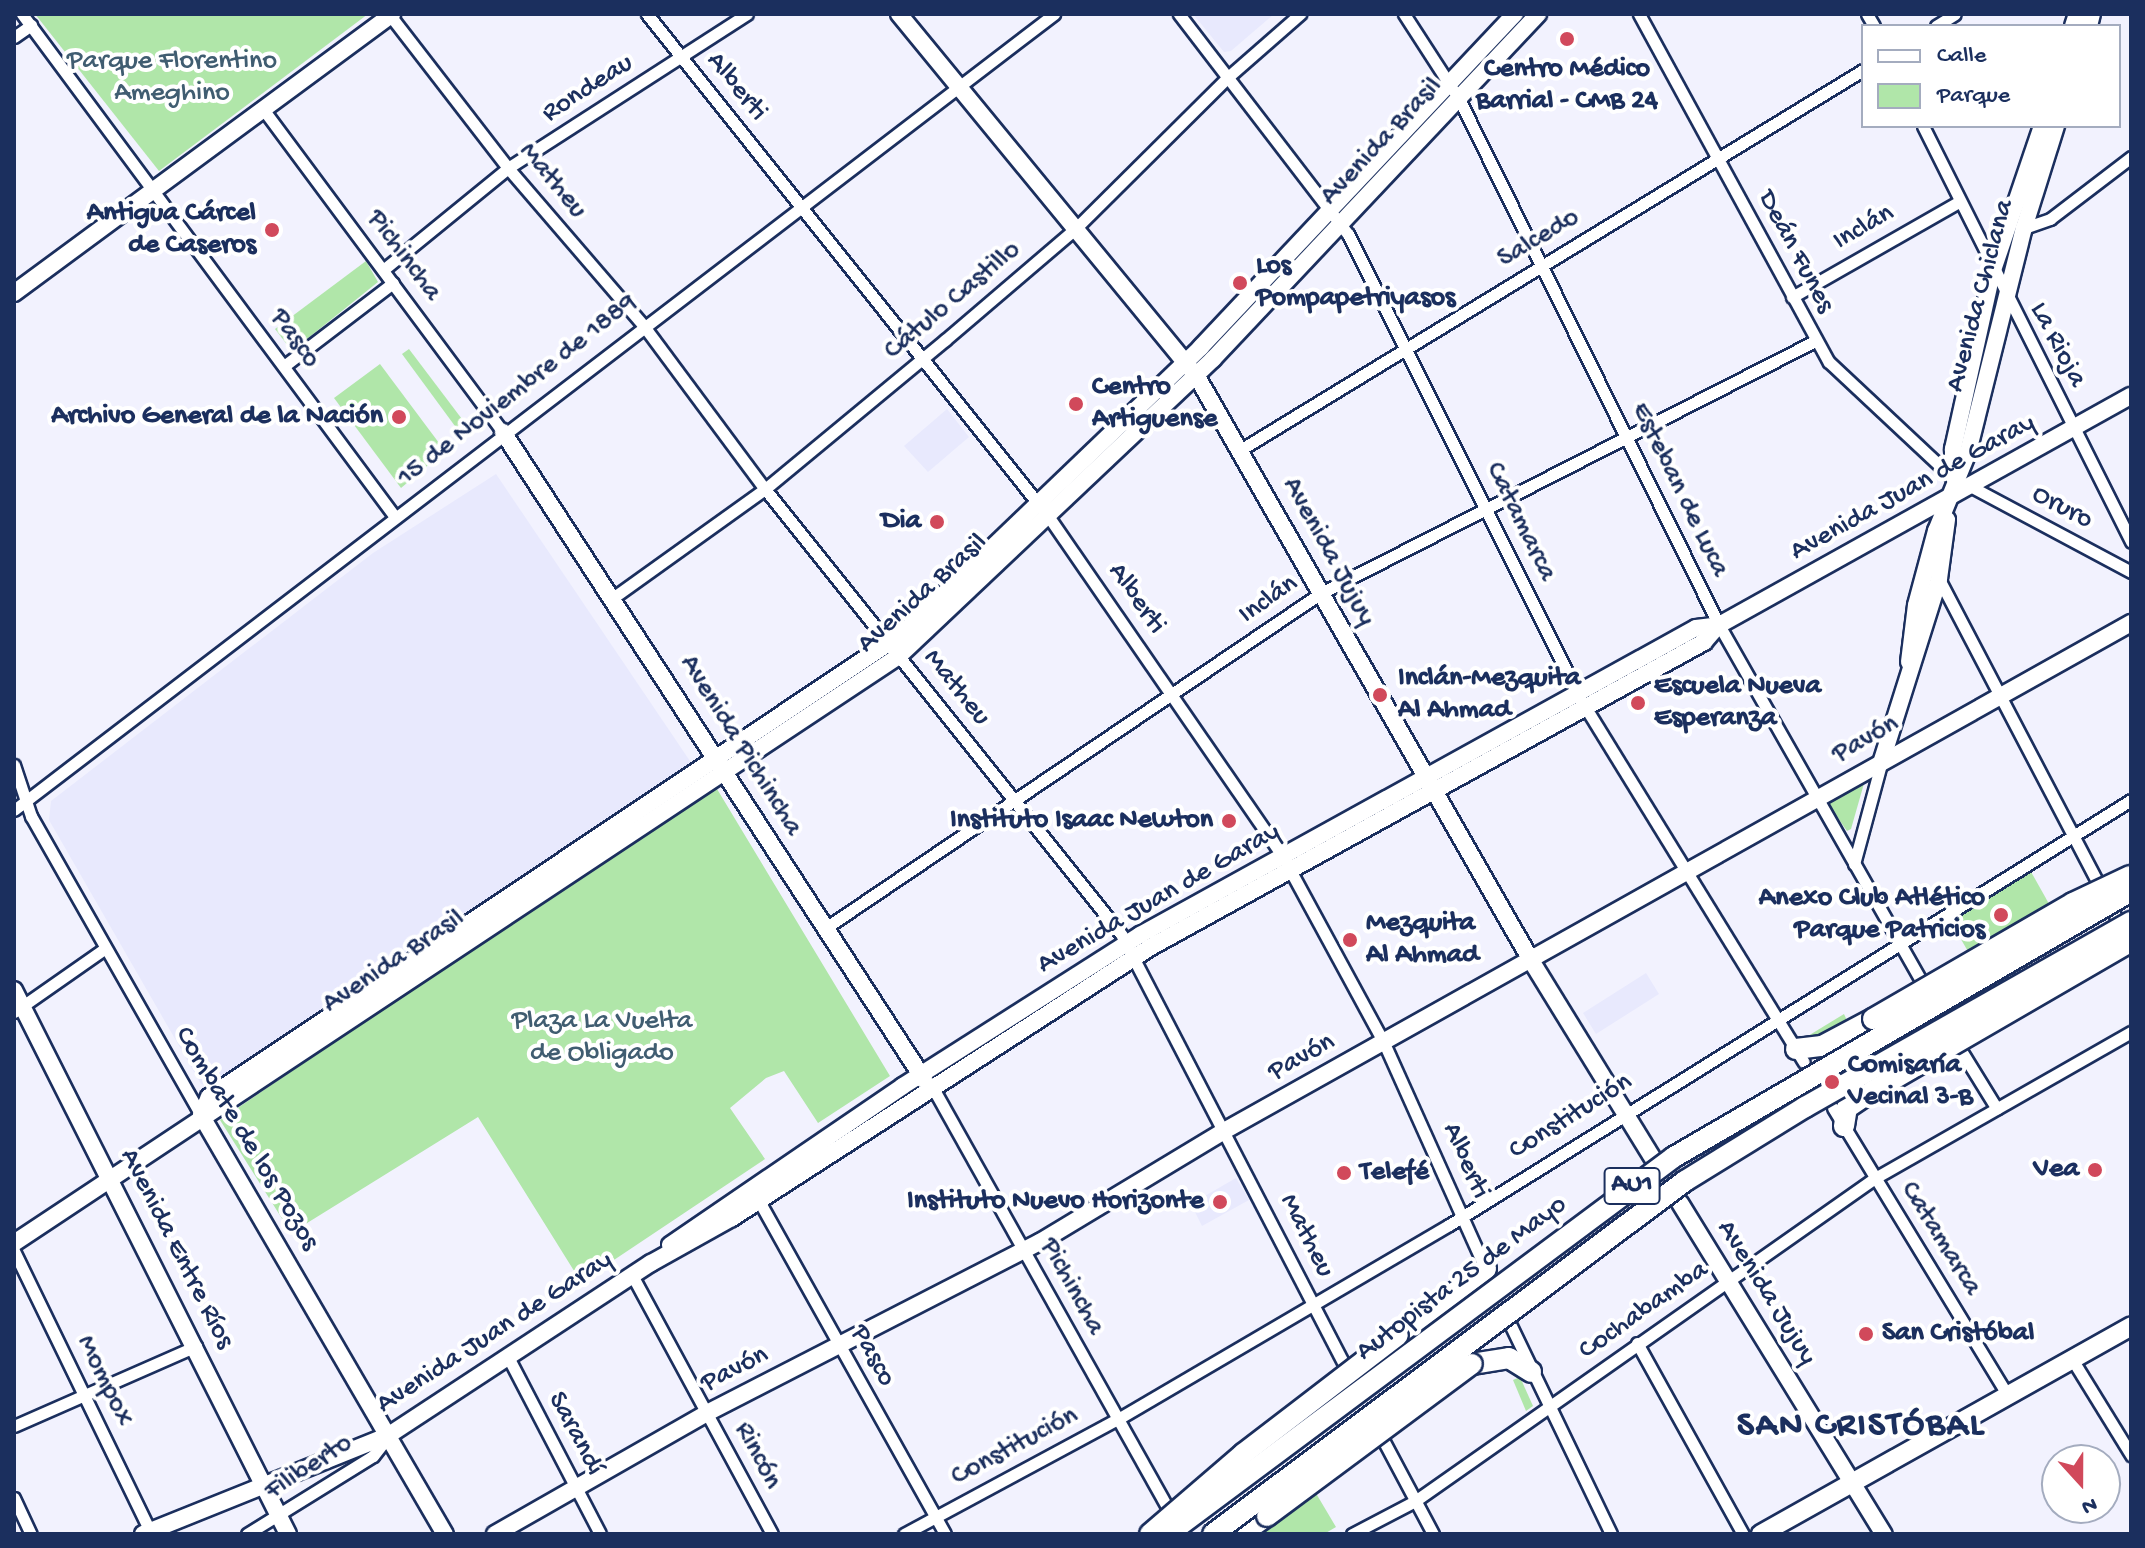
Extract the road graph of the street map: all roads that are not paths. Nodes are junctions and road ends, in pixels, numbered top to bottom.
1 (22, 14) edge
2 (647, 14) edge
3 (747, 14) edge
4 (899, 14) edge
5 (1054, 14) edge
6 (1179, 14) edge
7 (1300, 14) edge
8 (1404, 14) edge
9 (1515, 14) edge
10 (1538, 14) edge
11 (1639, 14) edge
12 (390, 15) edge
13 (31, 25) junction
14 (14, 37) edge
15 (681, 58) junction
16 (1861, 71) edge
17 (1228, 77) junction
18 (958, 88) junction
19 (1454, 92) junction
20 (263, 109) junction
21 (1924, 128) edge
22 (2041, 128) edge
23 (2055, 128) edge
24 (2131, 157) edge
25 (1717, 159) junction
26 (508, 168) junction
27 (155, 189) junction
28 (1960, 201) junction
29 (801, 206) junction
30 (1336, 217) junction
31 (2024, 228) junction
32 (1074, 230) junction
33 (1541, 266) junction
34 (383, 270) junction
35 (1992, 273) junction
36 (393, 283) junction
37 (14, 293) edge
38 (1792, 297) junction
39 (2006, 300) junction
40 (643, 325) junction
41 (1815, 341) junction
42 (1406, 349) junction
43 (922, 359) junction
44 (284, 366) junction
45 (1191, 369) junction
46 (2131, 396) edge
47 (2073, 429) junction
48 (503, 432) junction
49 (1627, 438) junction
50 (1240, 450) junction
51 (1953, 478) junction
52 (1970, 486) junction
53 (765, 489) junction
54 (1946, 499) junction
55 (1043, 509) junction
56 (1486, 509) junction
57 (395, 517) junction
58 (2131, 542) edge
59 (2131, 572) edge
60 (1939, 579) junction
61 (1321, 593) junction
62 (614, 597) junction
63 (2131, 623) edge
64 (1719, 625) junction
65 (894, 650) junction
66 (1909, 662) junction
67 (1174, 694) junction
68 (2000, 694) junction
69 (1581, 700) junction
70 (716, 755) junction
71 (1882, 760) junction
72 (14, 765) edge
73 (726, 770) junction
74 (1430, 786) junction
75 (1817, 799) junction
76 (27, 800) junction
77 (1017, 800) junction
78 (2131, 800) edge
79 (14, 810) edge
80 (2074, 834) junction
81 (1283, 857) junction
82 (1854, 864) junction
83 (1292, 873) junction
84 (1686, 873) junction
85 (2131, 875) edge
86 (2131, 891) edge
87 (2131, 922) edge
88 (824, 929) junction
89 (1898, 942) junction
90 (2131, 944) edge
91 (104, 949) junction
92 (1131, 950) junction
93 (1532, 962) junction
94 (1922, 982) dead end
95 (14, 990) edge
96 (18, 1009) edge
97 (1776, 1017) junction
98 (2131, 1032) edge
99 (1384, 1043) junction
100 (1960, 1049) dead end
101 (1800, 1056) joint
102 (919, 1075) junction
103 (933, 1088) junction
104 (1833, 1108) dead end
105 (1997, 1109) junction
106 (1624, 1112) junction
107 (201, 1115) junction
108 (1844, 1126) junction
109 (1224, 1131) junction
110 (1652, 1157) dead end
111 (112, 1178) junction
112 (1875, 1178) junction
113 (759, 1201) junction
114 (1680, 1203) dead end
115 (1463, 1214) junction
116 (14, 1243) edge
117 (1023, 1250) junction
118 (14, 1251) edge
119 (651, 1263) junction
120 (1487, 1272) joint
121 (632, 1275) junction
122 (1727, 1281) junction
123 (1314, 1304) junction
124 (1511, 1326) dead end
125 (2131, 1326) edge
126 (1637, 1343) junction
127 (196, 1346) junction
128 (839, 1346) junction
129 (508, 1357) junction
130 (2072, 1359) junction
131 (1346, 1368) dead end
132 (1531, 1372) junction
133 (2007, 1394) junction
134 (84, 1395) junction
135 (1547, 1410) junction
136 (707, 1413) junction
137 (1118, 1419) junction
138 (14, 1426) edge
139 (389, 1435) junction
140 (1381, 1436) dead end
141 (2131, 1455) edge
142 (1852, 1481) junction
143 (264, 1484) junction
144 (575, 1485) junction
145 (14, 1498) edge
146 (1415, 1501) junction
147 (1169, 1510) dead end
148 (279, 1516) junction
149 (936, 1517) junction
150 (146, 1532) edge
151 (31, 1534) edge
152 (247, 1534) edge
153 (288, 1534) edge
154 (445, 1534) edge
155 (495, 1534) edge
156 (600, 1534) edge
157 (772, 1534) edge
158 (904, 1534) edge
159 (945, 1534) edge
160 (1150, 1534) edge
161 (1168, 1534) edge
162 (1213, 1534) edge
163 (1241, 1534) edge
164 (1352, 1534) edge
165 (1433, 1534) edge
166 (1611, 1534) edge
167 (1743, 1534) edge
168 (1761, 1534) edge
169 (1884, 1534) edge

1 - 13 street, Pasco
2 - 15 street, Alberti
3 - 15 street, Rondeau
4 - 18 main road, Avenida Jujuy
5 - 18 street, 15 de Noviembre de 1889
6 - 17 street, Catamarca
7 - 17 street, Cátulo Castillo
8 - 19 street, Esteban de Luca
9 - 19 main road, Avenida Brasil
10 - 19 main road, Avenida Brasil
11 - 25 street, Deán Funes
12 - 20 main road
12 - 26 street, Matheu
13 - 14 street
13 - 27 street, Pasco
15 - 26 street, Rondeau
15 - 29 street, Alberti
16 - 25 street, Salcedo
17 - 30 street, Catamarca
17 - 32 street, Cátulo Castillo
18 - 29 street, 15 de Noviembre de 1889
18 - 32 main road, Avenida Jujuy
19 - 30 main road, Avenida Brasil
19 - 33 street, Esteban de Luca
20 - 27 main road
20 - 34 street, Pichincha
21 - 28 street, La Rioja
22 - 35 main road, Avenida Chiclana
23 - 31 main road, Avenida Chiclana
24 - 31 street
25 - 33 street, Salcedo
25 - 38 street, Deán Funes
26 - 34 street, Rondeau
26 - 40 street, Matheu
27 - 37 main road
27 - 44 street, Pasco
28 - 35 street, La Rioja
28 - 38 street, Inclán
29 - 40 street, 15 de Noviembre de 1889
29 - 43 street, Alberti
30 - 42 street, Catamarca
30 - 45 main road, Avenida Brasil
31 - 39 main road, Avenida Chiclana
32 - 43 street, Cátulo Castillo
32 - 45 main road, Avenida Jujuy
33 - 42 street, Salcedo
33 - 49 street, Esteban de Luca
34 - 36 street, Pichincha
35 - 39 street, La Rioja
35 - 51 main road, Avenida Chiclana
36 - 44 street
36 - 48 street, Pichincha
38 - 41 street, Deán Funes
39 - 47 street, La Rioja
39 - 51 main road, Avenida Chiclana
40 - 48 street, 15 de Noviembre de 1889
40 - 53 street, Matheu
41 - 49 street, Inclán
41 - 51 street, Deán Funes
42 - 50 street, Salcedo
42 - 56 street, Catamarca
43 - 53 street, Cátulo Castillo
43 - 55 street, Alberti
44 - 57 street, Pasco
45 - 50 main road, Avenida Jujuy
45 - 55 main road, Avenida Brasil
46 - 47 main road, Avenida Juan de Garay
47 - 52 main road, Avenida Juan de Garay
47 - 58 street, La Rioja
48 - 57 street, 15 de Noviembre de 1889
48 - 62 main road, Avenida Pichincha
49 - 56 street, Inclán
49 - 64 street, Esteban de Luca
50 - 61 main road, Avenida Jujuy
51 - 54 main road, Avenida Chiclana
52 - 54 main road, Avenida Juan de Garay
52 - 59 street, Oruro
53 - 62 street, Cátulo Castillo
53 - 65 street, Matheu
54 - 60 main road, Avenida Chiclana
54 - 64 main road, Avenida Juan de Garay
54 - 66 main road, Avenida Chiclana
55 - 65 main road, Avenida Brasil
55 - 67 street, Alberti
56 - 61 street, Inclán
56 - 69 street, Catamarca
57 - 76 street, 15 de Noviembre de 1889
60 - 66 main road, Avenida Chiclana
60 - 68 street
61 - 67 street, Inclán
61 - 74 main road, Avenida Jujuy
62 - 70 main road, Avenida Pichincha
63 - 68 main road, Pavón
64 - 69 main road, Avenida Juan de Garay
64 - 75 street, Esteban de Luca
65 - 70 main road, Avenida Brasil
65 - 73 main road, Avenida Brasil
65 - 77 street, Matheu
66 - 71 main road, Avenida Chiclana
67 - 77 street, Inclán
67 - 81 street, Alberti
68 - 71 main road, Pavón
68 - 80 street
69 - 74 main road, Avenida Juan de Garay
69 - 84 street, Catamarca
70 - 73 main road, Avenida Pichincha
70 - 107 main road, Avenida Brasil
71 - 75 main road, Pavón
71 - 82 street, Avenida Chiclana
72 - 76 street, Combate de los Pozos
73 - 88 main road, Avenida Pichincha
73 - 107 main road, Avenida Brasil
74 - 81 main road, Avenida Juan de Garay
74 - 83 main road, Avenida Juan de Garay
74 - 93 main road, Avenida Jujuy
75 - 82 street, Esteban de Luca
75 - 84 main road, Pavón
76 - 79 street, 15 de Noviembre de 1889
76 - 91 street, Combate de los Pozos
77 - 88 street, Inclán
77 - 92 street, Matheu
78 - 80 street, Constitución
80 - 89 street, Constitución
80 - 90 street
81 - 83 street, Alberti
81 - 92 main road, Avenida Juan de Garay
82 - 89 street, Esteban de Luca
83 - 92 main road, Avenida Juan de Garay
83 - 99 street, Alberti
84 - 93 main road, Pavón
84 - 97 street, Catamarca
85 - 101 highway, bridge
86 - 161 highway, Autopista 25 de Mayo / AU1, bridge
87 - 162 highway, Autopista 25 de Mayo / AU1, bridge
88 - 102 main road, Avenida Pichincha
89 - 94 street, Esteban de Luca
89 - 97 street, Constitución
90 - 108 highway, bridge
91 - 96 street
91 - 107 street, Combate de los Pozos
92 - 102 main road, Avenida Juan de Garay
92 - 103 main road, Avenida Juan de Garay
92 - 109 street, Matheu
93 - 99 main road, Pavón
93 - 106 main road, Avenida Jujuy
95 - 96 main road, Avenida Entre Ríos
96 - 111 main road, Avenida Entre Ríos
97 - 101 street, Catamarca
97 - 106 street, Constitución
98 - 105 street, Cochabamba
99 - 109 main road, Pavón
99 - 115 street, Alberti
100 - 105 street
102 - 103 main road, Avenida Pichincha
102 - 119 main road, Avenida Juan de Garay
103 - 113 main road, Avenida Juan de Garay
103 - 117 street, Pichincha
104 - 108 street, Catamarca
105 - 112 street, Cochabamba
106 - 110 main road, Avenida Jujuy
106 - 115 street, Constitución
107 - 111 main road, Avenida Brasil
107 - 139 main road, Combate de los Pozos
108 - 112 street, Catamarca
109 - 117 main road, Pavón
109 - 123 street, Matheu
111 - 116 main road, Avenida Brasil
111 - 127 main road, Avenida Entre Ríos
112 - 122 street, Cochabamba
112 - 133 street, Catamarca
113 - 119 main road, Avenida Juan de Garay
113 - 128 street, Pasco
114 - 122 main road, Avenida Jujuy
115 - 120 street, Alberti
115 - 123 street, Constitución
117 - 128 main road, Pavón
117 - 137 street, Pichincha
118 - 134 street, Mompox
119 - 121 main road, Avenida Juan de Garay
120 - 160 highway, bridge
121 - 129 main road, Avenida Juan de Garay
121 - 136 street, Rincón
122 - 126 street, Cochabamba
122 - 142 main road, Avenida Jujuy
123 - 131 street, Matheu
123 - 137 street, Constitución
124 - 132 street
125 - 130 main road
126 - 135 street, Cochabamba
126 - 167 street
127 - 134 street
127 - 143 main road, Avenida Entre Ríos
128 - 136 main road, Pavón
128 - 149 street, Pasco
129 - 139 main road, Avenida Juan de Garay
129 - 144 street, Sarandí
130 - 133 main road
130 - 141 street
132 - 135 street
132 - 163 highway, bridge
133 - 142 main road
134 - 138 street
134 - 150 street, Mompox
135 - 146 street, Cochabamba
135 - 166 street
136 - 144 main road, Pavón
136 - 157 street, Rincón
137 - 147 street, Pichincha
137 - 149 street, Constitución
139 - 143 main road, Avenida Juan de Garay
139 - 148 street, Filiberto
139 - 154 main road, Combate de los Pozos
140 - 146 street
142 - 168 main road
142 - 169 main road, Avenida Jujuy
143 - 148 main road, Avenida Entre Ríos
143 - 150 main road, Avenida Juan de Garay
144 - 155 main road, Pavón
144 - 156 street, Sarandí
145 - 151 street
146 - 164 street, Cochabamba
146 - 165 street
148 - 152 street, Filiberto
148 - 153 main road, Avenida Entre Ríos
149 - 158 street, Constitución
149 - 159 street, Pasco

